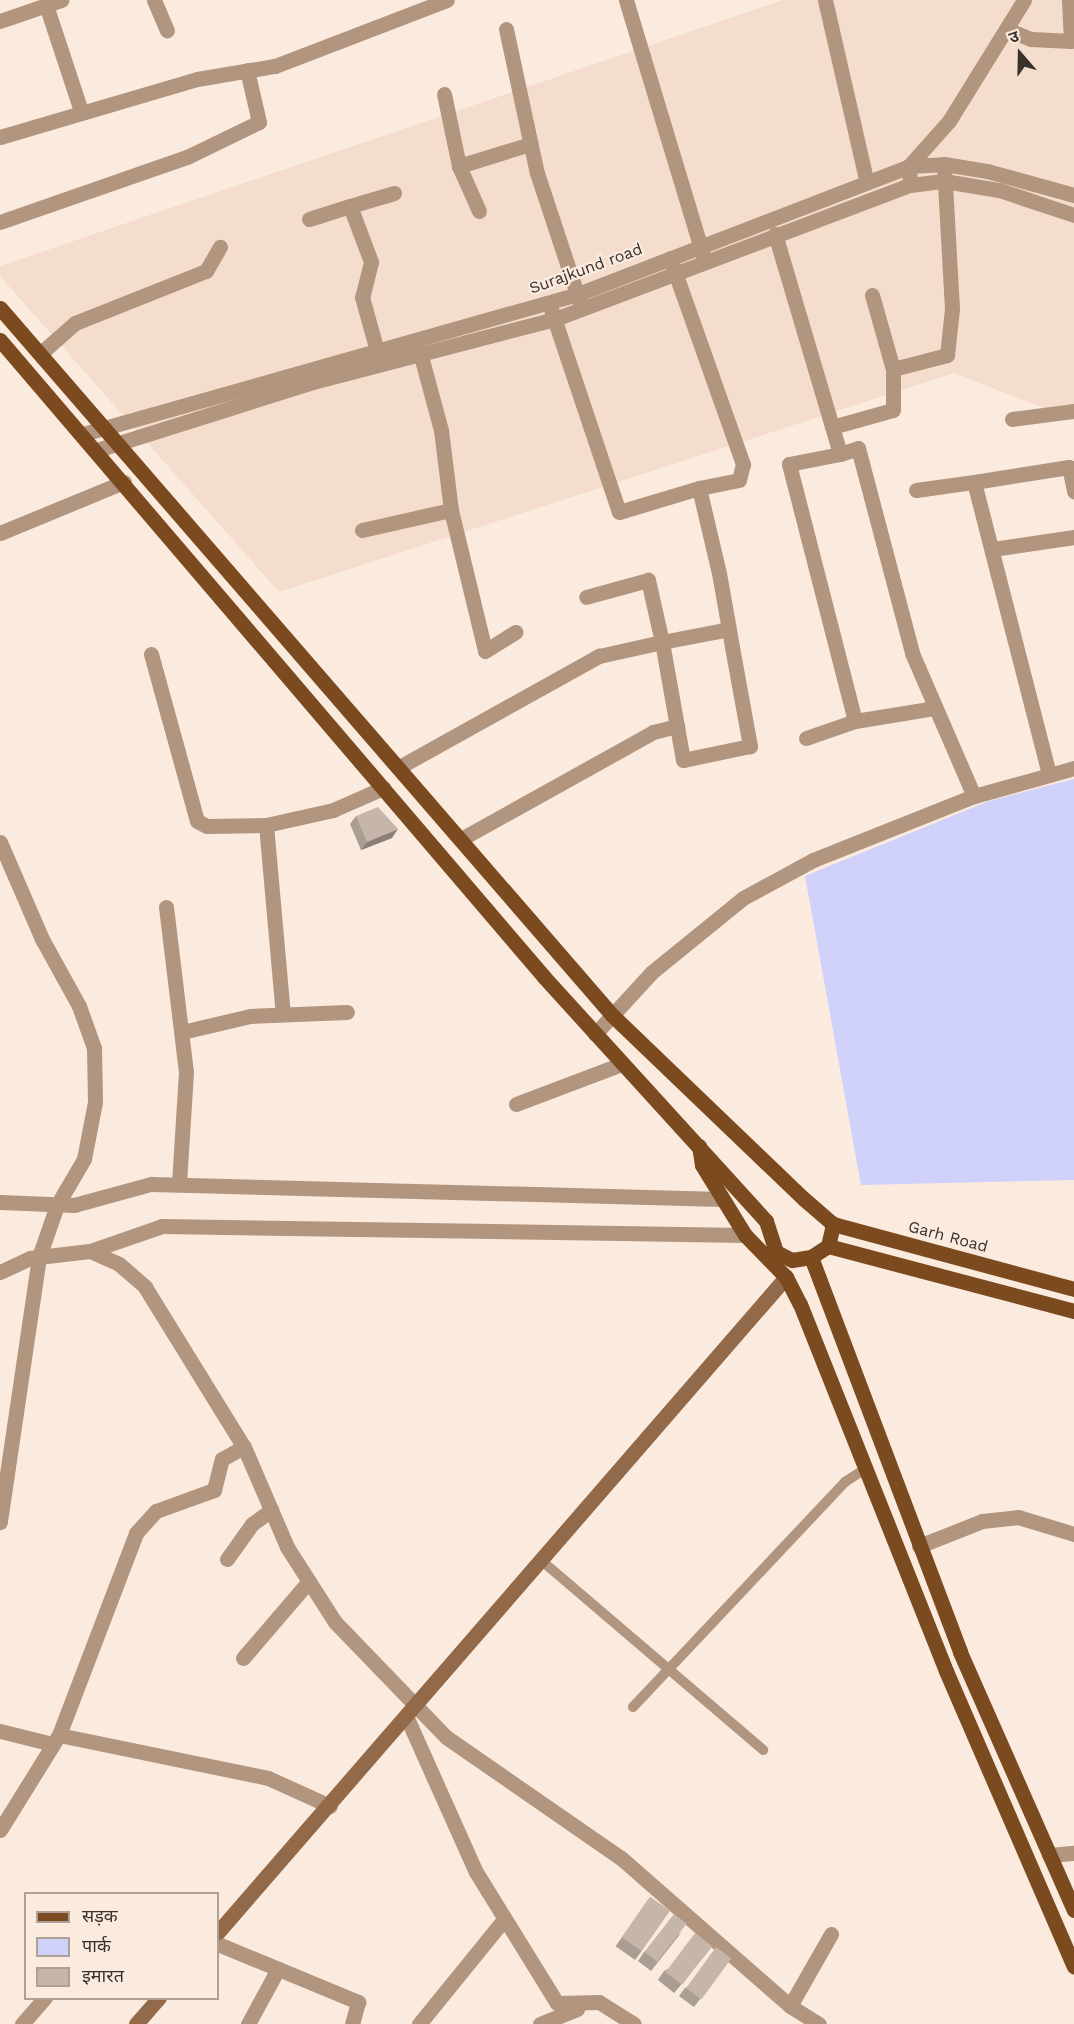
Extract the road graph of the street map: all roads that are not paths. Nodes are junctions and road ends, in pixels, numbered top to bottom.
1 (154, 0) edge
2 (447, 0) edge
3 (626, 0) edge
4 (825, 0) edge
5 (1024, 0) edge
6 (1069, 0) edge
7 (54, 3) edge
8 (0, 21) edge
9 (506, 29) dead end
10 (1006, 29) junction
11 (167, 30) dead end
12 (247, 70) junction
13 (444, 94) dead end
14 (81, 111) junction
15 (0, 137) edge
16 (530, 144) junction
17 (944, 164) junction
18 (459, 166) junction
19 (909, 166) junction
20 (866, 179) junction
21 (944, 181) junction
22 (910, 184) junction
23 (394, 193) dead end
24 (1074, 195) edge
25 (872, 196) junction
26 (350, 206) junction
27 (479, 211) dead end
28 (1074, 215) edge
29 (309, 219) dead end
30 (0, 222) edge
31 (775, 234) junction
32 (698, 245) junction
33 (220, 247) dead end
34 (670, 258) junction
35 (705, 262) junction
36 (676, 274) junction
37 (578, 294) junction
38 (872, 295) dead end
39 (549, 303) junction
40 (0, 309) edge
41 (582, 309) junction
42 (555, 319) junction
43 (0, 340) edge
44 (418, 340) junction
45 (376, 349) junction
46 (40, 353) junction
47 (421, 356) junction
48 (381, 365) junction
49 (309, 366) junction
50 (893, 369) junction
51 (314, 382) junction
52 (1074, 411) edge
53 (1012, 419) dead end
54 (103, 425) junction
55 (832, 427) junction
56 (83, 434) junction
57 (117, 441) junction
58 (96, 450) junction
59 (840, 454) junction
60 (124, 482) junction
61 (974, 482) junction
62 (699, 488) junction
63 (916, 490) dead end
64 (1074, 491) edge
65 (452, 510) junction
66 (362, 530) dead end
67 (0, 533) edge
68 (1074, 537) edge
69 (993, 549) junction
70 (586, 597) dead end
71 (729, 629) junction
72 (515, 632) dead end
73 (662, 642) junction
74 (152, 654) dead end
75 (934, 708) junction
76 (855, 721) junction
77 (677, 726) junction
78 (806, 738) dead end
79 (1074, 768) edge
80 (404, 770) junction
81 (1049, 775) junction
82 (384, 789) junction
83 (974, 796) junction
84 (266, 825) junction
85 (461, 838) junction
86 (0, 842) edge
87 (166, 907) dead end
88 (347, 1012) dead end
89 (283, 1014) junction
90 (612, 1015) junction
91 (182, 1032) junction
92 (595, 1034) junction
93 (622, 1064) junction
94 (516, 1104) dead end
95 (699, 1145) junction
96 (180, 1184) junction
97 (722, 1199) junction
98 (0, 1202) edge
99 (57, 1204) junction
100 (833, 1224) junction
101 (745, 1235) junction
102 (828, 1246) junction
103 (90, 1251) junction
104 (39, 1257) junction
105 (811, 1257) junction
106 (0, 1272) edge
107 (786, 1277) junction
108 (1074, 1289) edge
109 (1074, 1311) edge
110 (244, 1447) junction
111 (865, 1469) junction
112 (271, 1510) junction
113 (0, 1522) edge
114 (1074, 1534) edge
115 (919, 1546) junction
116 (227, 1559) dead end
117 (542, 1561) junction
118 (309, 1581) junction
119 (243, 1658) dead end
120 (964, 1661) junction
121 (672, 1667) junction
122 (946, 1671) junction
123 (633, 1707) dead end
124 (412, 1713) junction
125 (0, 1731) edge
126 (56, 1739) junction
127 (763, 1750) dead end
128 (330, 1806) junction
129 (0, 1830) edge
130 (1074, 1853) edge
131 (1049, 1855) junction
132 (1029, 1863) junction
133 (1074, 1910) edge
134 (505, 1918) junction
135 (219, 1931) edge
136 (831, 1934) dead end
137 (219, 1944) edge
138 (1074, 1967) edge
139 (278, 1969) junction
140 (43, 2000) edge
141 (157, 2000) edge
142 (586, 2002) junction
143 (790, 2006) junction
144 (22, 2024) edge
145 (136, 2024) edge
146 (248, 2024) edge
147 (352, 2024) edge
148 (419, 2024) edge
149 (540, 2024) edge
150 (634, 2024) edge
151 (819, 2024) edge

1 - 11 street
2 - 12 street
3 - 32 street
4 - 20 street
5 - 10 street
6 - 10 street
7 - 8 street
7 - 14 street
9 - 16 street
10 - 19 street
12 - 14 street
12 - 30 street
13 - 18 street
14 - 15 street
16 - 18 street
16 - 37 street
17 - 19 street, Surajkund road
17 - 21 street
17 - 24 street, Surajkund road
18 - 27 street
19 - 20 street, Surajkund road
19 - 22 street
20 - 25 street
20 - 32 street, Surajkund road
21 - 22 street
21 - 28 street
21 - 50 street
22 - 25 street
23 - 26 street
25 - 31 street
26 - 29 street
26 - 45 street
31 - 35 street
31 - 55 street
32 - 34 street, Surajkund road
32 - 35 street
33 - 46 street
34 - 36 street
34 - 37 street, Surajkund road
35 - 36 street
36 - 41 street
36 - 62 street
37 - 39 street, Surajkund road
37 - 41 street
38 - 50 street
39 - 42 street
39 - 44 street, Surajkund road
40 - 46 main road
41 - 42 street
42 - 47 street
42 - 62 street
43 - 56 main road
44 - 45 street, Surajkund road
44 - 47 street
45 - 48 street
45 - 49 street, Surajkund road
46 - 54 main road
47 - 48 street
47 - 65 street
48 - 51 street
49 - 51 street
49 - 54 street, Surajkund road
50 - 55 street
51 - 57 street
52 - 53 street
54 - 56 street, Surajkund road
54 - 57 main road
55 - 59 street
56 - 58 main road
57 - 58 street
57 - 80 main road
58 - 60 main road
59 - 75 street
59 - 76 street
60 - 67 street
60 - 82 main road
61 - 63 street
61 - 64 street
61 - 69 street
62 - 71 street
65 - 66 street
65 - 72 street
68 - 69 street
69 - 81 street
70 - 73 street
71 - 73 street
71 - 77 street
73 - 77 street
73 - 80 street
74 - 84 street
75 - 76 street
75 - 83 street
76 - 78 street
77 - 85 street
79 - 81 street
80 - 82 main road
80 - 85 main road
81 - 83 street
82 - 84 street
82 - 92 main road
83 - 90 street
84 - 89 street
85 - 90 main road
86 - 99 street
87 - 91 street
88 - 89 street
89 - 91 street
90 - 92 street
90 - 100 main road
91 - 96 street
92 - 93 main road
93 - 94 street
93 - 95 main road
95 - 97 main road
95 - 105 main road
96 - 97 street
96 - 99 street
97 - 101 main road
98 - 99 street
99 - 104 street
100 - 102 main road
100 - 108 main road, Garh Road
101 - 103 street
101 - 107 main road
102 - 105 main road
102 - 109 main road
103 - 104 street
103 - 110 street
104 - 106 street
104 - 113 street
105 - 115 main road
107 - 111 main road
107 - 117 main road
110 - 112 street
110 - 126 street
111 - 121 lane
111 - 122 main road
112 - 116 street
112 - 118 street
114 - 115 street
115 - 120 main road
117 - 121 lane
117 - 124 main road
118 - 119 street
118 - 124 street
120 - 122 main road
120 - 131 main road
121 - 123 lane
121 - 127 lane
122 - 132 main road
124 - 128 main road
124 - 134 street
124 - 143 street
125 - 126 street
126 - 128 street
126 - 129 street
128 - 135 main road
130 - 131 street
131 - 132 main road
131 - 133 main road
132 - 138 main road
134 - 142 street
134 - 148 street
136 - 143 street
137 - 139 street
139 - 146 street
139 - 147 street
140 - 144 street
141 - 145 main road
142 - 149 street
142 - 150 street
143 - 151 street

